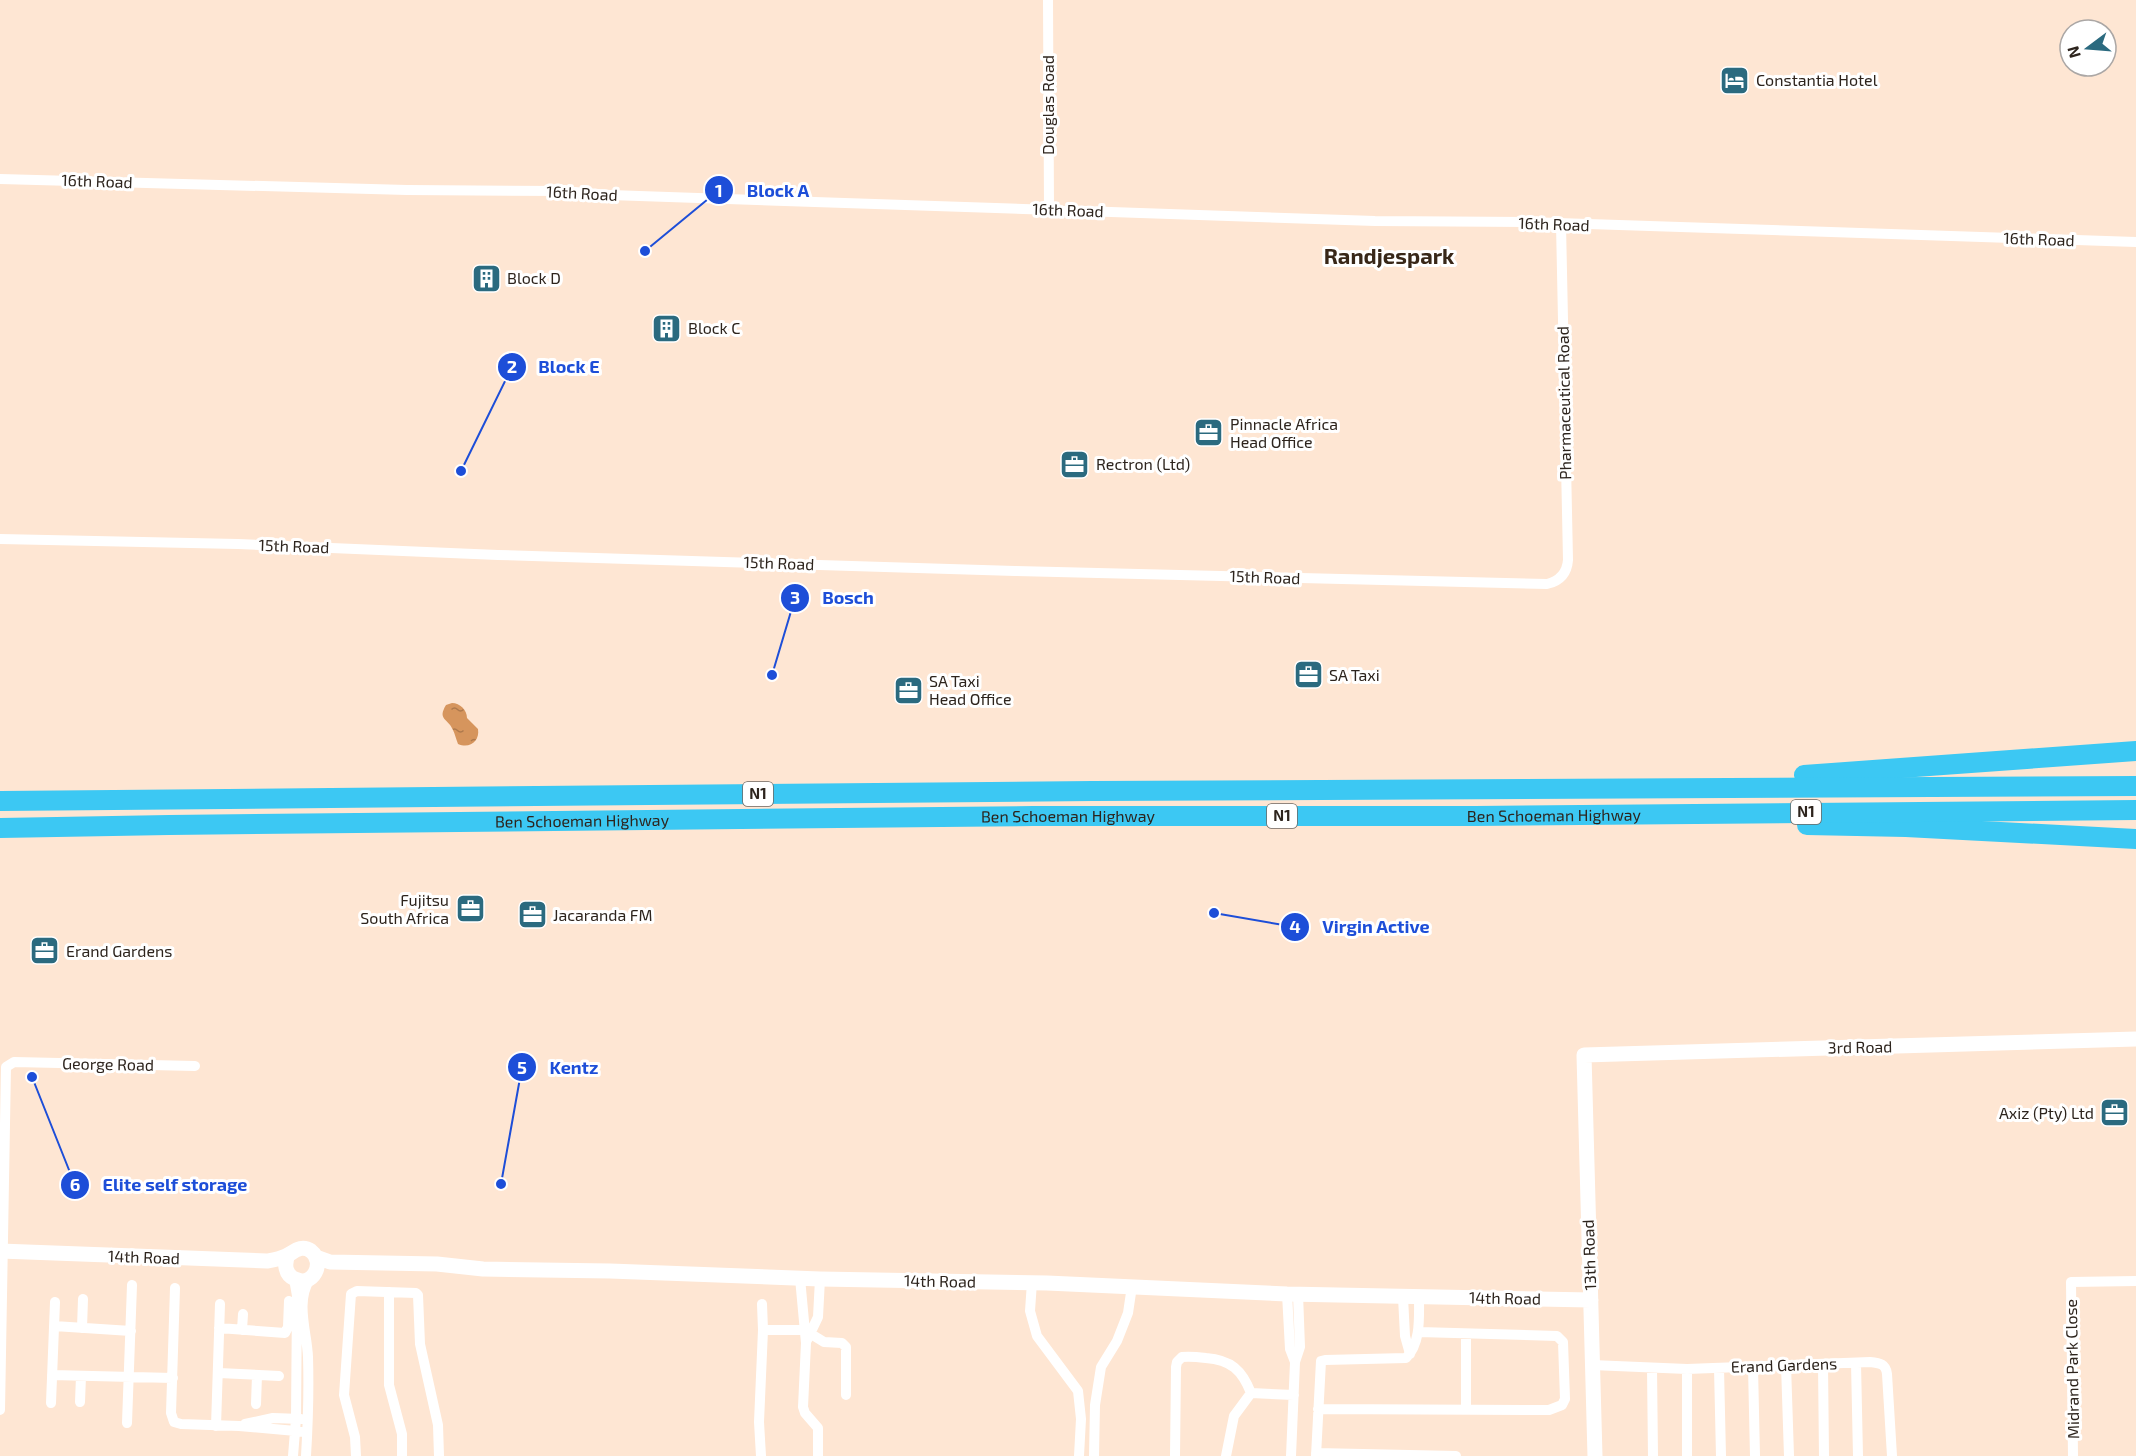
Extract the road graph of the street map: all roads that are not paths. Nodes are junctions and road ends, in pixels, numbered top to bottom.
1 (1048, 0) edge
2 (0, 178) edge
3 (1049, 210) junction
4 (1561, 224) junction
5 (2136, 242) edge
6 (0, 539) edge
7 (1558, 580) joint
8 (2136, 751) edge
9 (2136, 786) edge
10 (1601, 788) junction
11 (0, 801) edge
12 (2136, 810) edge
13 (1475, 816) junction
14 (0, 828) edge
15 (2136, 839) edge
16 (2136, 1039) edge
17 (1584, 1055) joint
18 (195, 1066) dead end
19 (2, 1255) edge
20 (316, 1257) junction
21 (289, 1268) junction
22 (462, 1268) junction
23 (313, 1276) junction
24 (800, 1278) junction
25 (819, 1279) junction
26 (2136, 1281) edge
27 (1032, 1282) junction
28 (132, 1285) dead end
29 (1132, 1286) junction
30 (175, 1288) dead end
31 (389, 1292) junction
32 (1293, 1294) junction
33 (1411, 1297) junction
34 (83, 1299) dead end
35 (1590, 1300) junction
36 (289, 1301) dead end
37 (55, 1302) dead end
38 (220, 1304) dead end
39 (762, 1304) dead end
40 (243, 1314) dead end
41 (54, 1326) junction
42 (82, 1328) junction
43 (219, 1328) junction
44 (242, 1330) junction
45 (763, 1330) junction
46 (131, 1331) junction
47 (1419, 1332) junction
48 (1466, 1334) junction
49 (807, 1335) junction
50 (291, 1353) junction
51 (308, 1354) junction
52 (1410, 1354) junction
53 (1856, 1363) junction
54 (1823, 1364) junction
55 (1592, 1365) junction
56 (1786, 1365) junction
57 (1753, 1367) junction
58 (1652, 1368) junction
59 (1719, 1368) junction
60 (1687, 1369) junction
61 (219, 1373) junction
62 (52, 1375) junction
63 (257, 1375) junction
64 (81, 1376) junction
65 (279, 1376) dead end
66 (130, 1377) junction
67 (173, 1378) junction
68 (1251, 1393) junction
69 (846, 1395) dead end
70 (1294, 1395) junction
71 (80, 1402) dead end
72 (51, 1403) dead end
73 (256, 1404) dead end
74 (1318, 1409) junction
75 (0, 1410) edge
76 (1466, 1410) junction
77 (296, 1419) junction
78 (309, 1420) junction
79 (127, 1423) dead end
80 (216, 1426) junction
81 (239, 1426) junction
82 (295, 1432) junction
83 (307, 1432) junction
84 (1316, 1454) edge
85 (293, 1456) edge
86 (306, 1456) edge
87 (356, 1456) edge
88 (402, 1456) edge
89 (440, 1456) edge
90 (761, 1456) edge
91 (818, 1456) edge
92 (1080, 1456) edge
93 (1094, 1456) edge
94 (1174, 1456) edge
95 (1226, 1456) edge
96 (1291, 1456) edge
97 (1456, 1456) edge
98 (1595, 1456) edge
99 (1653, 1456) edge
100 (1687, 1456) edge
101 (1721, 1456) edge
102 (1755, 1456) edge
103 (1789, 1456) edge
104 (1824, 1456) edge
105 (1858, 1456) edge
106 (1892, 1456) edge
107 (2073, 1456) edge

1 - 3 street, Douglas Road
2 - 3 street, 16th Road
3 - 4 street, 16th Road
4 - 5 street, 16th Road
4 - 7 street, Pharmaceutical Road
6 - 7 street, 15th Road
8 - 10 highway
9 - 10 highway, Ben Schoeman Highway / N1
10 - 11 highway, Ben Schoeman Highway / N1
12 - 13 highway, Ben Schoeman Highway / N1
13 - 14 highway, Ben Schoeman Highway / N1
13 - 15 highway
16 - 17 street, 3rd Road
17 - 35 street, 13th Road
18 - 19 street, George Road
19 - 21 street, 14th Road
19 - 75 street, George Road
20 - 21 street
20 - 22 street, 14th Road
20 - 23 street
21 - 23 street
21 - 50 street
22 - 23 street, 14th Road
22 - 24 street, 14th Road
23 - 51 street
24 - 25 street, 14th Road
24 - 49 street
25 - 27 street, 14th Road
25 - 49 street
26 - 107 street, Midrand Park Close
27 - 29 street, 14th Road
27 - 92 street
28 - 46 street
29 - 32 street, 14th Road
29 - 93 street
30 - 67 street
31 - 87 street
31 - 88 street
31 - 89 street
32 - 33 street, 14th Road
32 - 70 street
33 - 35 street, 14th Road
33 - 47 street
33 - 52 street
34 - 42 street
35 - 55 street, 13th Road
36 - 44 street
37 - 41 street
38 - 43 street
39 - 45 street
40 - 44 street
41 - 42 street
41 - 62 street
42 - 46 street
43 - 44 street
43 - 61 street
45 - 49 street
45 - 90 street
46 - 66 street
47 - 48 street
47 - 52 street
48 - 76 street
48 - 76 street
49 - 69 street
49 - 91 street
50 - 51 street
50 - 77 street
51 - 78 street
52 - 74 street
53 - 54 street, Erand Gardens
53 - 105 street
53 - 106 street, Erand Gardens
54 - 56 street, Erand Gardens
54 - 104 street
55 - 58 street, Erand Gardens
55 - 98 street, 13th Road
56 - 57 street, Erand Gardens
56 - 103 street
57 - 59 street, Erand Gardens
57 - 102 street
58 - 60 street, Erand Gardens
58 - 99 street
59 - 60 street, Erand Gardens
59 - 101 street
60 - 100 street
61 - 63 street
61 - 80 street
62 - 64 street
62 - 72 street
63 - 65 street
63 - 73 street
64 - 66 street
64 - 71 street
66 - 67 street
66 - 79 street
67 - 80 street
68 - 70 street
68 - 94 street
68 - 95 street
70 - 96 street
74 - 76 street
74 - 84 street
77 - 78 street
77 - 81 street
77 - 82 street
78 - 83 street
80 - 81 street
81 - 82 street
82 - 83 street
82 - 85 street
83 - 86 street
84 - 97 street

